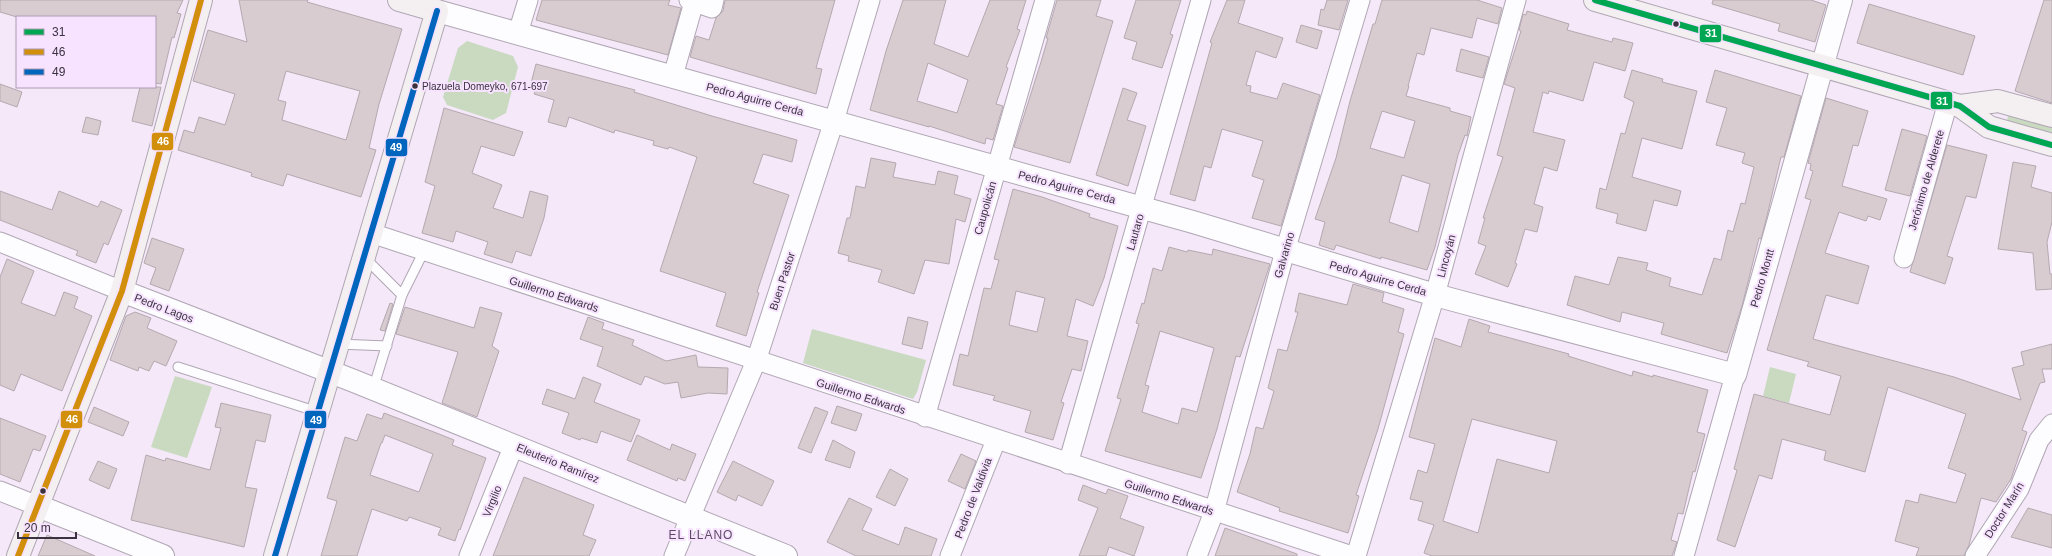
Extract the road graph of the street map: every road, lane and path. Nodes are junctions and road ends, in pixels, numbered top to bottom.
1 (201, 0) edge
2 (399, 0) edge
3 (528, 0) edge
4 (714, 0) edge
5 (870, 0) edge
6 (1045, 0) edge
7 (1201, 0) edge
8 (1360, 0) edge
9 (1516, 0) edge
10 (1595, 0) edge
11 (1841, 0) edge
12 (692, 1) edge
13 (438, 11) junction
14 (518, 33) junction
15 (1822, 66) junction
16 (673, 76) junction
17 (1954, 104) junction
18 (2052, 116) edge
19 (834, 121) junction
20 (2052, 146) edge
21 (997, 168) junction
22 (1142, 208) junction
23 (371, 233) junction
24 (0, 242) edge
25 (424, 251) junction
26 (1285, 251) junction
27 (364, 257) junction
28 (1904, 258) dead end
29 (122, 291) junction
30 (402, 295) junction
31 (1435, 295) junction
32 (338, 344) junction
33 (387, 346) junction
34 (756, 361) junction
35 (178, 367) dead end
36 (330, 372) junction
37 (1735, 376) junction
38 (373, 389) junction
39 (318, 412) junction
40 (925, 417) junction
41 (2052, 424) edge
42 (996, 440) junction
43 (514, 446) junction
44 (1068, 464) junction
45 (0, 491) edge
46 (38, 506) junction
47 (1214, 512) junction
48 (690, 517) junction
49 (18, 556) edge
50 (163, 556) edge
51 (275, 556) edge
52 (469, 556) edge
53 (674, 556) edge
54 (786, 556) edge
55 (950, 556) edge
56 (1197, 556) edge
57 (1352, 556) edge
58 (1356, 556) edge
59 (1684, 556) edge
60 (1975, 556) edge

1 - 29 main road
2 - 13 main road, Pedro Aguirre Cerda
3 - 14 street
4 - 12 street
5 - 19 street, Buen Pastor
6 - 21 street, Caupolicán
7 - 22 street, Lautaro
8 - 26 street, Galvarino
9 - 31 street, Lincoyán
10 - 15 main road
11 - 15 street, Pedro Montt
12 - 16 street
13 - 14 street, Pedro Aguirre Cerda
13 - 23 main road
14 - 16 street, Pedro Aguirre Cerda
15 - 17 main road
15 - 37 street, Pedro Montt
16 - 19 street, Pedro Aguirre Cerda
17 - 18 main road
17 - 20 main road
17 - 28 street, Jerónimo de Alderete
19 - 21 street, Pedro Aguirre Cerda
19 - 34 street, Buen Pastor
21 - 22 street, Pedro Aguirre Cerda
21 - 40 street, Caupolicán
22 - 26 street, Pedro Aguirre Cerda
22 - 44 street, Lautaro
23 - 25 street, Guillermo Edwards
23 - 27 main road
24 - 29 street, Pedro Lagos
25 - 30 lane
25 - 34 street, Guillermo Edwards
26 - 31 street, Pedro Aguirre Cerda
26 - 47 street, Galvarino
27 - 30 lane
27 - 32 main road
29 - 36 street, Pedro Lagos
29 - 46 main road
30 - 33 lane
31 - 37 street, Pedro Aguirre Cerda
31 - 58 street, Lincoyán
32 - 33 lane
32 - 36 main road
33 - 38 lane
34 - 40 street, Guillermo Edwards
34 - 48 street, Buen Pastor
35 - 39 lane
36 - 38 street, Eleuterio Ramírez
36 - 39 main road
37 - 59 street, Pedro Montt
38 - 43 street, Eleuterio Ramírez
39 - 51 main road
40 - 42 street, Guillermo Edwards
41 - 60 street, Doctor Marín
42 - 44 street, Guillermo Edwards
42 - 55 street, Pedro de Valdivia
43 - 48 street, Eleuterio Ramírez
43 - 52 street, Virgilio
44 - 47 street, Guillermo Edwards
45 - 46 street
46 - 49 main road
46 - 50 street
47 - 56 street, Galvarino
47 - 57 street, Guillermo Edwards
48 - 53 street, Buen Pastor
48 - 54 street, Eleuterio Ramírez

